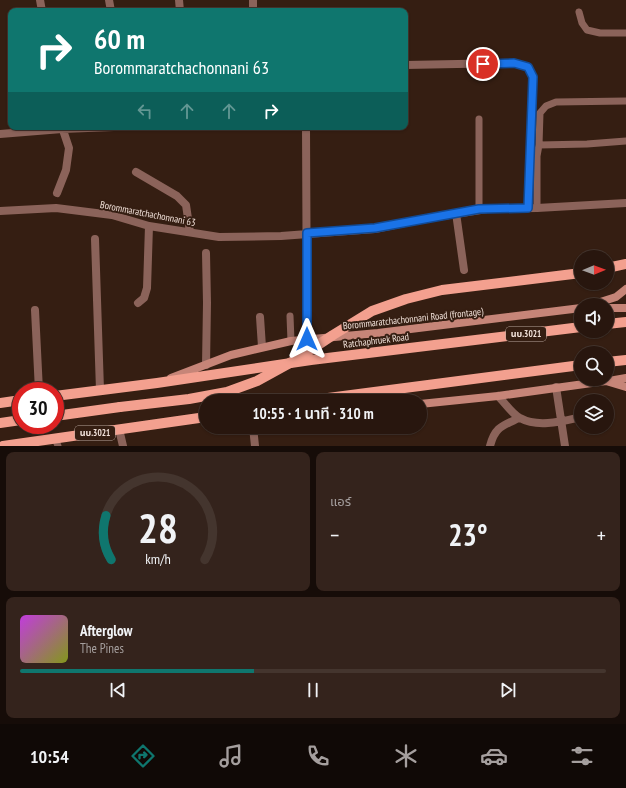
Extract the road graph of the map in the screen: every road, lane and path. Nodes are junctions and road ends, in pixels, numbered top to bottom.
1 (579, 12) dead end
2 (626, 33) edge
3 (408, 65) edge
4 (626, 101) edge
5 (478, 119) dead end
6 (41, 130) edge
7 (63, 130) edge
8 (306, 130) edge
9 (0, 134) edge
10 (626, 141) edge
11 (539, 145) junction
12 (136, 172) dead end
13 (57, 192) dead end
14 (626, 203) edge
15 (528, 208) junction
16 (537, 208) junction
17 (479, 209) junction
18 (0, 211) edge
19 (456, 213) junction
20 (148, 226) junction
21 (190, 232) junction
22 (307, 233) junction
23 (95, 239) dead end
24 (206, 253) dead end
25 (626, 264) edge
26 (614, 267) edge
27 (464, 270) dead end
28 (574, 274) edge
29 (626, 289) edge
30 (613, 298) edge
31 (138, 303) dead end
32 (614, 308) edge
33 (626, 308) edge
34 (574, 309) edge
35 (35, 310) dead end
36 (290, 316) dead end
37 (260, 317) dead end
38 (626, 322) edge
39 (614, 323) edge
40 (574, 329) edge
41 (307, 339) junction
42 (291, 341) junction
43 (262, 347) junction
44 (626, 360) edge
45 (614, 361) edge
46 (206, 365) junction
47 (574, 367) edge
48 (626, 378) edge
49 (614, 380) edge
50 (39, 382) edge
51 (157, 383) junction
52 (614, 383) edge
53 (574, 385) edge
54 (556, 387) junction
55 (626, 387) edge
56 (100, 390) junction
57 (359, 394) edge
58 (64, 395) edge
59 (498, 396) junction
60 (427, 403) edge
61 (64, 415) edge
62 (199, 418) edge
63 (519, 418) junction
64 (574, 419) edge
65 (186, 420) junction
66 (12, 421) edge
67 (199, 421) edge
68 (561, 422) junction
69 (0, 423) edge
70 (119, 429) junction
71 (254, 434) edge
72 (56, 442) edge
73 (3, 446) edge
74 (122, 446) edge
75 (256, 446) edge
76 (490, 446) edge
77 (565, 446) edge

1 - 2 lane
3 - 15 street
4 - 11 lane
5 - 17 lane
6 - 9 street
7 - 13 street
8 - 22 street
10 - 11 lane
11 - 16 lane
12 - 21 street
14 - 16 street, Borommaratchachonnani 63
15 - 16 street, Borommaratchachonnani 63
15 - 17 street, Borommaratchachonnani 63
17 - 19 street, Borommaratchachonnani 63
18 - 20 street, Borommaratchachonnani 63
19 - 22 street, Borommaratchachonnani 63
19 - 27 street
20 - 21 street, Borommaratchachonnani 63
20 - 31 street
21 - 22 street, Borommaratchachonnani 63
22 - 41 street
23 - 56 street
24 - 46 street
25 - 26 main road
28 - 61 main road, bridge
29 - 30 main road
32 - 33 main road
34 - 41 main road, Borommaratchachonnani Road (frontage)
35 - 50 street
36 - 42 lane
37 - 43 street
38 - 39 main road
40 - 51 main road, Ratchaphruek Road / นบ.3021
41 - 42 main road, Borommaratchachonnani Road (frontage)
42 - 43 main road, Borommaratchachonnani Road (frontage)
43 - 46 main road, Borommaratchachonnani Road (frontage)
44 - 45 main road
46 - 51 main road, Borommaratchachonnani Road (frontage)
47 - 57 main road
48 - 49 main road
51 - 56 main road, Ratchaphruek Road / นบ.3021
52 - 55 main road
53 - 54 main road
54 - 59 main road
54 - 68 street
56 - 58 main road, Ratchaphruek Road / นบ.3021
59 - 60 main road
59 - 63 street
62 - 65 main road, นบ.3021
63 - 68 street
63 - 76 street
64 - 68 street
65 - 67 main road
65 - 70 main road, นบ.3021
66 - 69 main road
68 - 77 street
70 - 72 main road, นบ.3021
70 - 74 street
71 - 75 street
72 - 73 main road, นบ.3021

